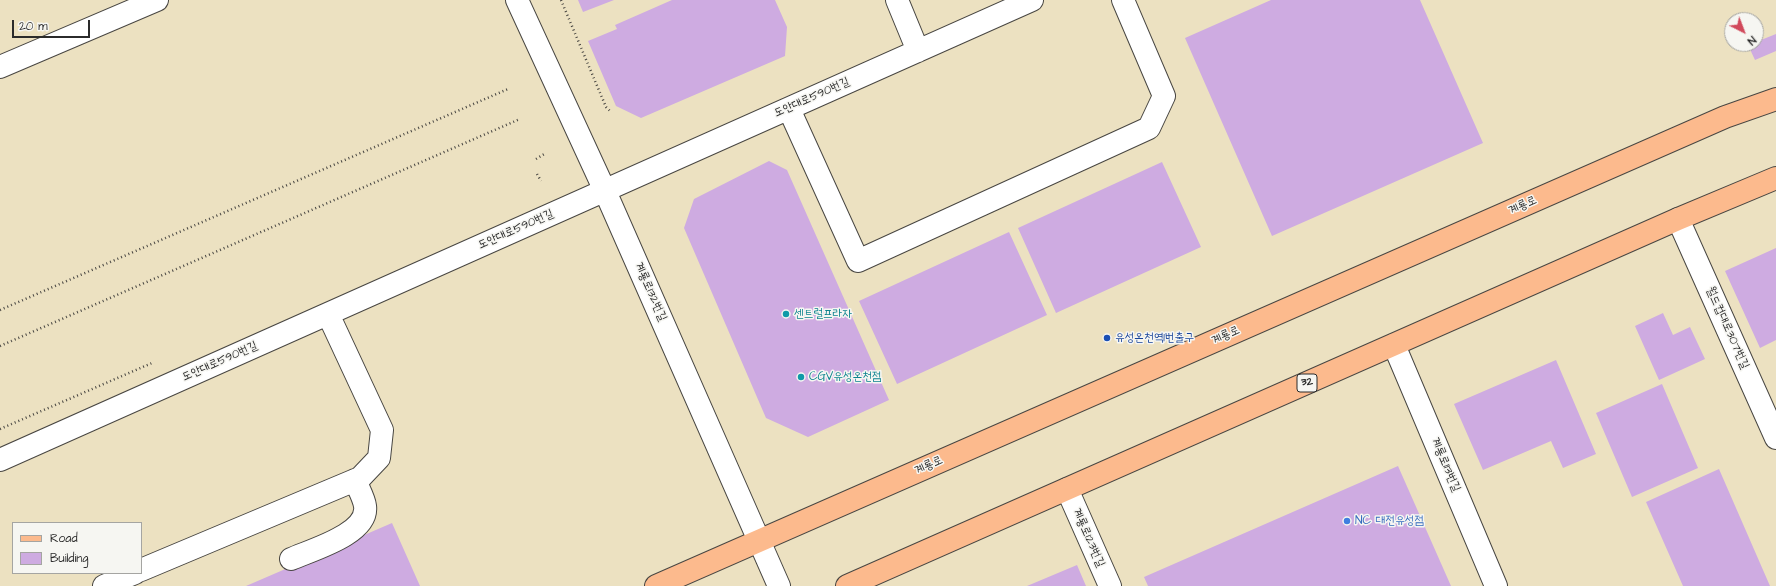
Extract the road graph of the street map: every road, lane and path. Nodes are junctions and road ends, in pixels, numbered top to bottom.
1 (157, 0) edge
2 (517, 0) edge
3 (560, 0) edge
4 (897, 0) edge
5 (1032, 0) edge
6 (1123, 0) edge
7 (918, 51) junction
8 (0, 67) edge
9 (1776, 83) edge
10 (508, 89) dead end
11 (1776, 99) edge
12 (789, 109) junction
13 (611, 112) dead end
14 (1725, 117) junction
15 (520, 119) dead end
16 (546, 153) dead end
17 (536, 159) dead end
18 (537, 174) dead end
19 (541, 180) dead end
20 (1773, 180) edge
21 (605, 191) junction
22 (1678, 219) junction
23 (0, 310) edge
24 (328, 314) junction
25 (1394, 345) junction
26 (0, 346) edge
27 (1776, 438) edge
28 (0, 460) edge
29 (355, 480) junction
30 (1066, 489) junction
31 (760, 540) junction
32 (291, 559) dead end
33 (142, 570) edge
34 (133, 574) edge
35 (104, 586) edge
36 (656, 586) edge
37 (779, 586) edge
38 (847, 586) edge
39 (1110, 586) edge
40 (1496, 586) edge

1 - 8 street
2 - 21 street, 계룡로132번길
3 - 13 path
4 - 7 street
5 - 7 street, 도안대로590번길
6 - 12 street
7 - 12 street, 도안대로590번길
9 - 14 main road
10 - 23 path
11 - 14 main road, 계룡로
12 - 21 street, 도안대로590번길
14 - 31 main road, 계룡로
15 - 26 path
16 - 17 path
18 - 19 path
20 - 22 main road, 32
21 - 24 street, 도안대로590번길
21 - 31 street, 계룡로132번길
22 - 25 main road, 32
22 - 27 street, 월드컵대로307번길
24 - 28 street, 도안대로590번길
24 - 29 street
25 - 30 main road, 32
25 - 40 street, 계룡로113번길
29 - 32 street
29 - 33 street
30 - 38 main road, 32
30 - 39 street, 계룡로123번길
31 - 36 main road, 계룡로
31 - 37 street, 계룡로132번길
34 - 35 street

